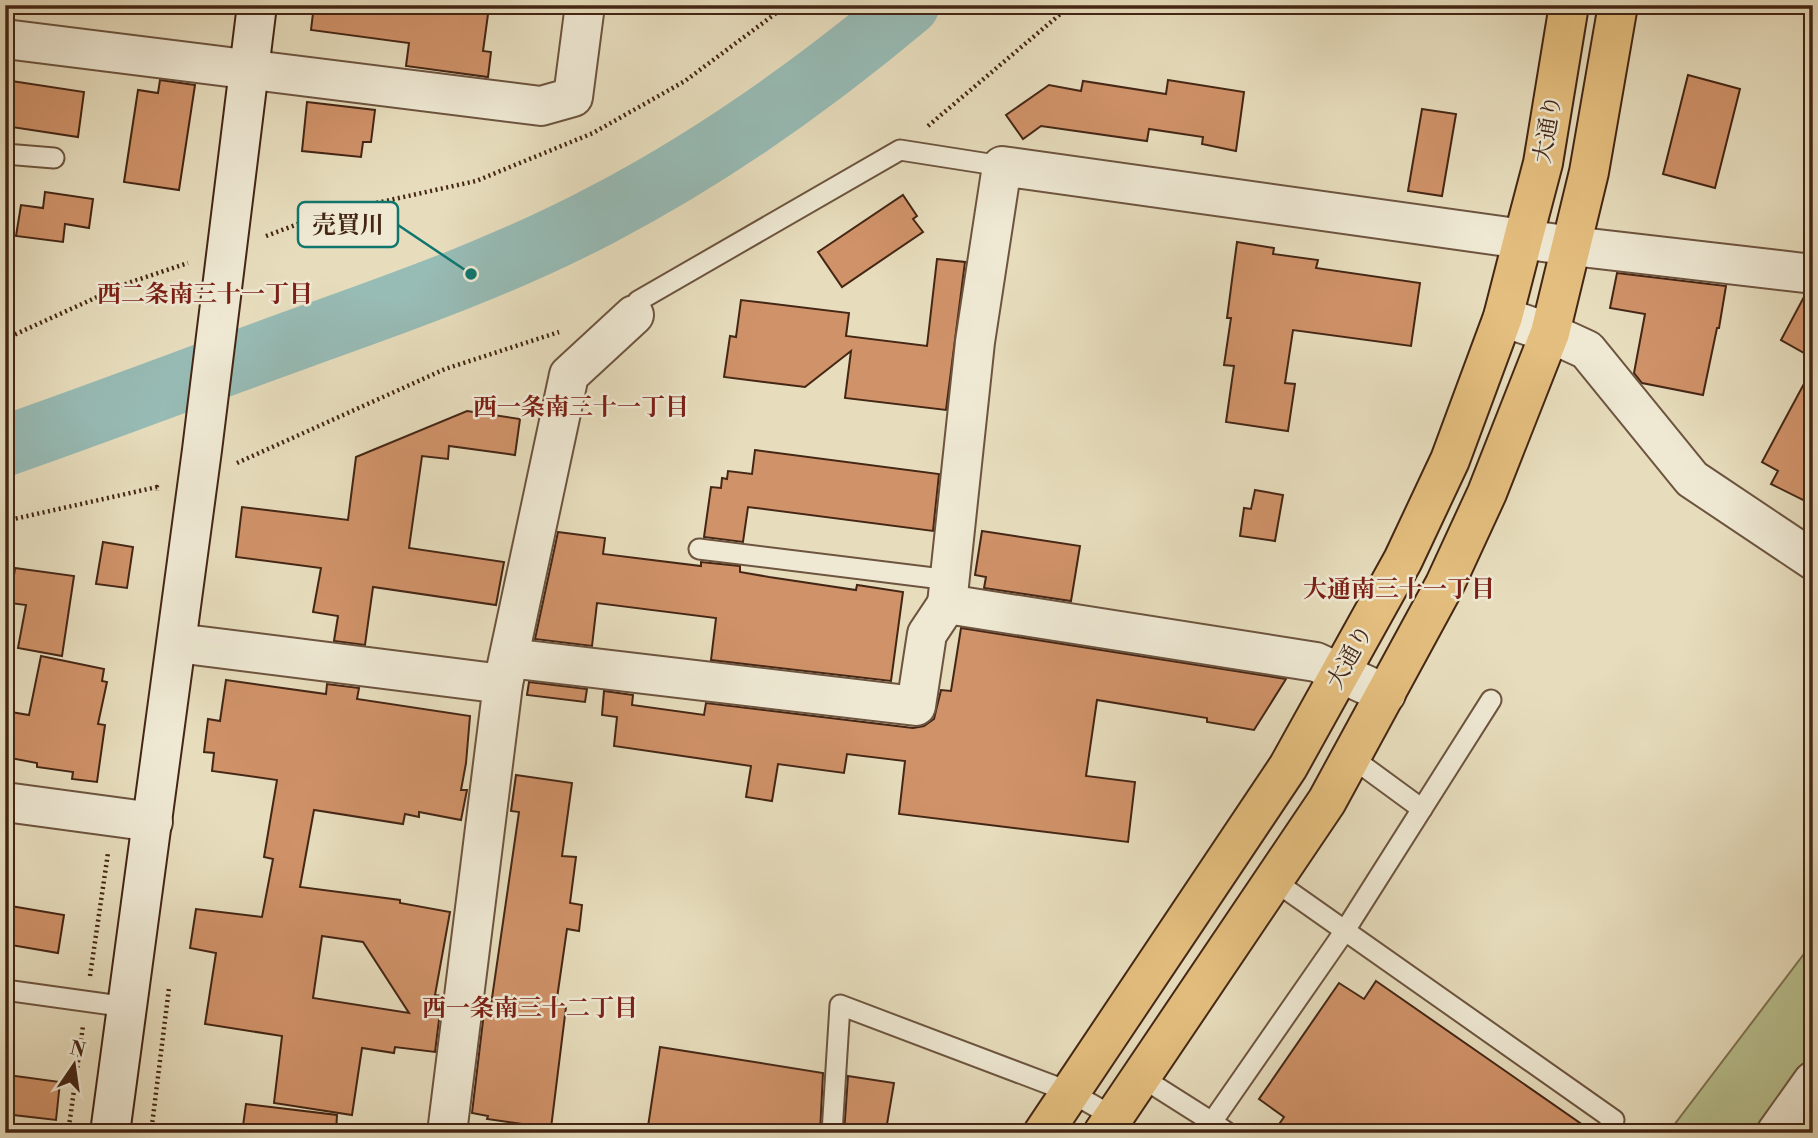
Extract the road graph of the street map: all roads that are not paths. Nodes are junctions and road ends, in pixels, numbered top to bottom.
1 (257, 5) edge
2 (585, 5) edge
3 (1569, 5) edge
4 (1618, 5) edge
5 (5, 39) edge
6 (248, 71) junction
7 (5, 153) edge
8 (54, 158) dead end
9 (1002, 166) junction
10 (1523, 239) junction
11 (1572, 246) junction
12 (1813, 274) edge
13 (634, 315) joint
14 (1503, 317) junction
15 (1550, 333) junction
16 (699, 549) dead end
17 (1813, 560) edge
18 (948, 592) junction
19 (177, 643) junction
20 (506, 671) junction
21 (1342, 672) junction
22 (1385, 694) junction
23 (1491, 700) dead end
24 (1351, 757) junction
25 (5, 802) edge
26 (1422, 809) junction
27 (153, 822) junction
28 (1273, 880) junction
29 (1344, 932) junction
30 (5, 990) edge
31 (127, 1007) junction
32 (1141, 1077) junction
33 (1813, 1081) edge
34 (1070, 1092) junction
35 (1109, 1125) edge
36 (1215, 1129) edge
37 (110, 1133) edge
38 (447, 1133) edge
39 (832, 1133) edge
40 (1042, 1133) edge
41 (1605, 1133) edge
42 (1776, 1133) edge

1 - 6 street
2 - 6 street
3 - 10 highway, 大通り
4 - 11 highway, 大通り
5 - 6 street
6 - 19 street
7 - 8 lane
9 - 10 street
9 - 13 lane
9 - 18 street
10 - 11 street
10 - 14 highway, 大通り
11 - 12 street
11 - 15 highway, 大通り
13 - 20 street
14 - 15 street
14 - 21 highway, 大通り
15 - 17 street
15 - 22 highway, 大通り
16 - 18 lane
18 - 20 street
18 - 21 street
19 - 20 street
19 - 27 street
20 - 38 street
21 - 22 street
21 - 34 highway, 大通り
22 - 24 highway, 大通り
23 - 26 lane
24 - 26 lane
24 - 28 highway, 大通り
25 - 27 street
26 - 29 lane
27 - 31 street
28 - 29 lane
28 - 32 highway, 大通り
29 - 36 lane
29 - 41 lane
30 - 31 lane
31 - 37 street
32 - 35 highway, 大通り
32 - 36 lane
33 - 42 street
34 - 35 lane
34 - 39 lane
34 - 40 highway, 大通り

